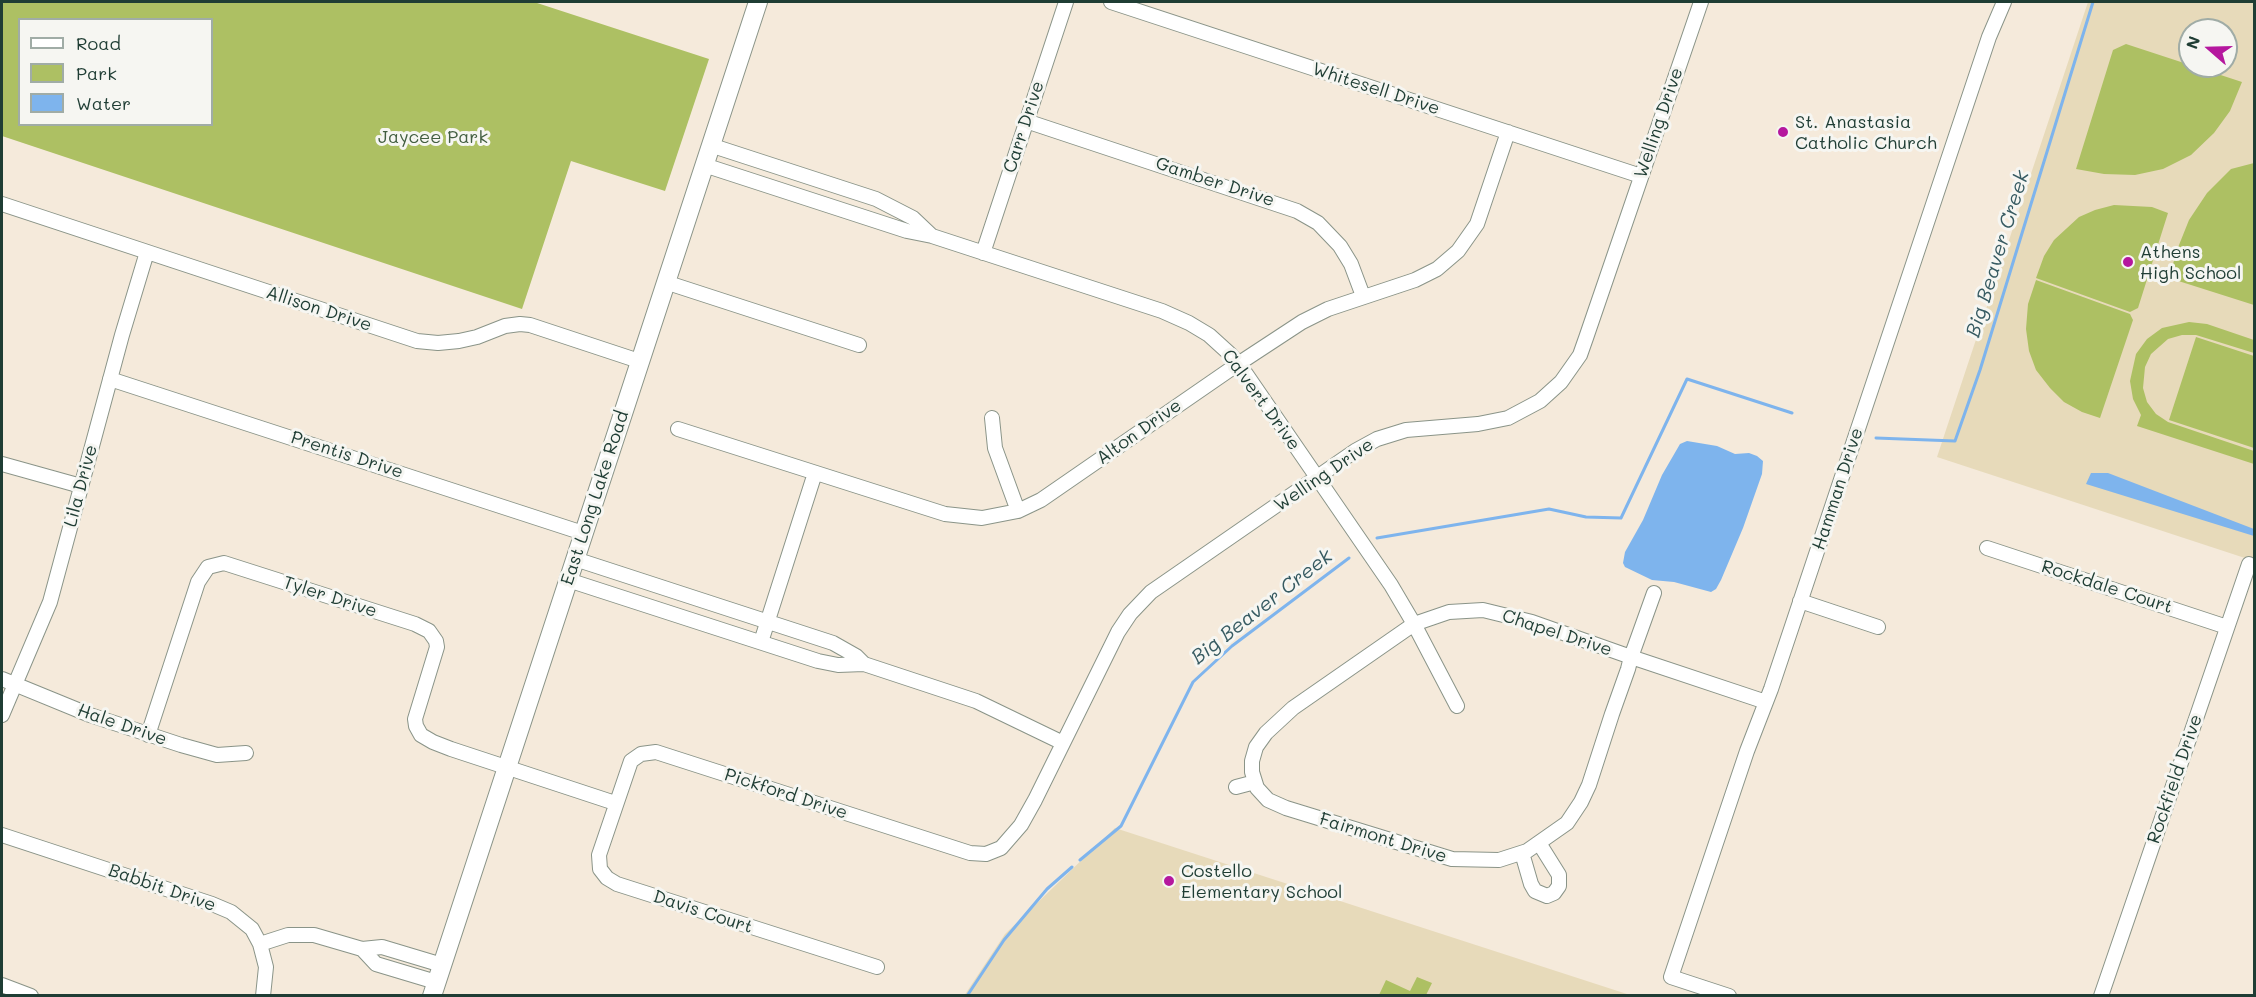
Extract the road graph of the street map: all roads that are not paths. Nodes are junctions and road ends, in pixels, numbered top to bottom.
1 (756, 2) edge
2 (1066, 2) edge
3 (1111, 2) edge
4 (1701, 2) edge
5 (2004, 2) edge
6 (1026, 121) junction
7 (1508, 132) junction
8 (710, 144) junction
9 (704, 165) junction
10 (1641, 176) junction
11 (819, 180) junction
12 (812, 200) junction
13 (2, 204) edge
14 (932, 236) junction
15 (147, 252) junction
16 (983, 254) junction
17 (665, 282) junction
18 (1363, 296) junction
19 (860, 345) dead end
20 (639, 361) junction
21 (1238, 364) junction
22 (110, 379) junction
23 (992, 418) dead end
24 (678, 429) dead end
25 (2, 464) edge
26 (815, 473) junction
27 (1318, 478) junction
28 (81, 486) junction
29 (1018, 511) junction
30 (584, 533) junction
31 (1987, 548) dead end
32 (575, 559) junction
33 (2249, 564) dead end
34 (568, 580) junction
35 (1654, 593) dead end
36 (684, 594) junction
37 (1800, 601) junction
38 (677, 615) junction
39 (767, 621) junction
40 (1414, 624) junction
41 (1878, 627) dead end
42 (2227, 627) junction
43 (761, 642) junction
44 (1631, 657) junction
45 (864, 664) junction
46 (2, 679) edge
47 (15, 685) junction
48 (1766, 702) junction
49 (1456, 706) dead end
50 (2, 715) edge
51 (148, 735) junction
52 (1063, 743) junction
53 (246, 753) dead end
54 (507, 767) junction
55 (1255, 782) junction
56 (1236, 787) dead end
57 (615, 803) junction
58 (2, 835) edge
59 (1539, 843) junction
60 (1522, 853) junction
61 (986, 854) joint
62 (260, 944) junction
63 (877, 967) dead end
64 (437, 981) edge
65 (2, 985) edge
66 (31, 996) edge
67 (263, 996) edge
68 (1729, 996) edge
69 (2101, 996) edge

1 - 8 main road, East Long Lake Road
2 - 6 street, Carr Drive
3 - 7 street, Whitesell Drive
4 - 10 street, Welling Drive
5 - 37 street, Hamman Drive
6 - 16 street, Carr Drive
6 - 18 street, Gamber Drive
7 - 10 street, Whitesell Drive
7 - 18 street, Alton Drive
8 - 9 main road, East Long Lake Road
8 - 11 street, Calvert Drive
9 - 12 street, Calvert Drive
9 - 17 main road, East Long Lake Road
10 - 27 street, Welling Drive
11 - 12 street
11 - 14 street, Calvert Drive
12 - 14 street, Calvert Drive
13 - 15 street, Allison Drive
14 - 16 street, Calvert Drive
15 - 20 street, Allison Drive
15 - 22 street, Lila Drive
16 - 21 street, Calvert Drive
17 - 19 street
17 - 20 main road, East Long Lake Road
18 - 21 street, Alton Drive
20 - 30 main road, East Long Lake Road
21 - 27 street, Calvert Drive
21 - 29 street, Alton Drive
22 - 28 street, Lila Drive
22 - 30 street, Prentis Drive
23 - 29 street
24 - 26 street, Alton Drive
25 - 28 street
26 - 29 street, Alton Drive
26 - 39 street
27 - 40 street, Calvert Drive
27 - 52 street, Welling Drive
28 - 47 street, Lila Drive
30 - 32 main road, East Long Lake Road
31 - 42 street, Rockdale Court
32 - 34 main road, East Long Lake Road
32 - 36 street
33 - 42 street, Rockfield Drive
34 - 38 street
34 - 54 main road, East Long Lake Road
35 - 44 street, Fairmont Drive
36 - 38 street
36 - 39 street
37 - 41 street
37 - 48 street, Hamman Drive
38 - 43 street
39 - 43 street
39 - 45 street
40 - 44 street, Chapel Drive
40 - 49 street, Calvert Drive
40 - 55 street, Chapel Drive
42 - 69 street, Rockfield Drive
43 - 45 street
44 - 48 street, Chapel Drive
44 - 59 street, Fairmont Drive
45 - 52 street
46 - 47 street, Hale Drive
47 - 50 street, Lila Drive
47 - 51 street, Hale Drive
48 - 68 street, Hamman Drive
51 - 53 street, Hale Drive
51 - 54 street, Tyler Drive
52 - 61 street, Welling Drive
54 - 57 street, Tyler Drive
54 - 64 main road, East Long Lake Road
55 - 56 street
55 - 60 street, Fairmont Drive
57 - 61 street, Pickford Drive
57 - 63 street, Davis Court
58 - 62 street, Babbit Drive
59 - 60 street, Fairmont Drive
59 - 60 street
62 - 64 street
62 - 67 street, Babbit Drive
65 - 66 street

